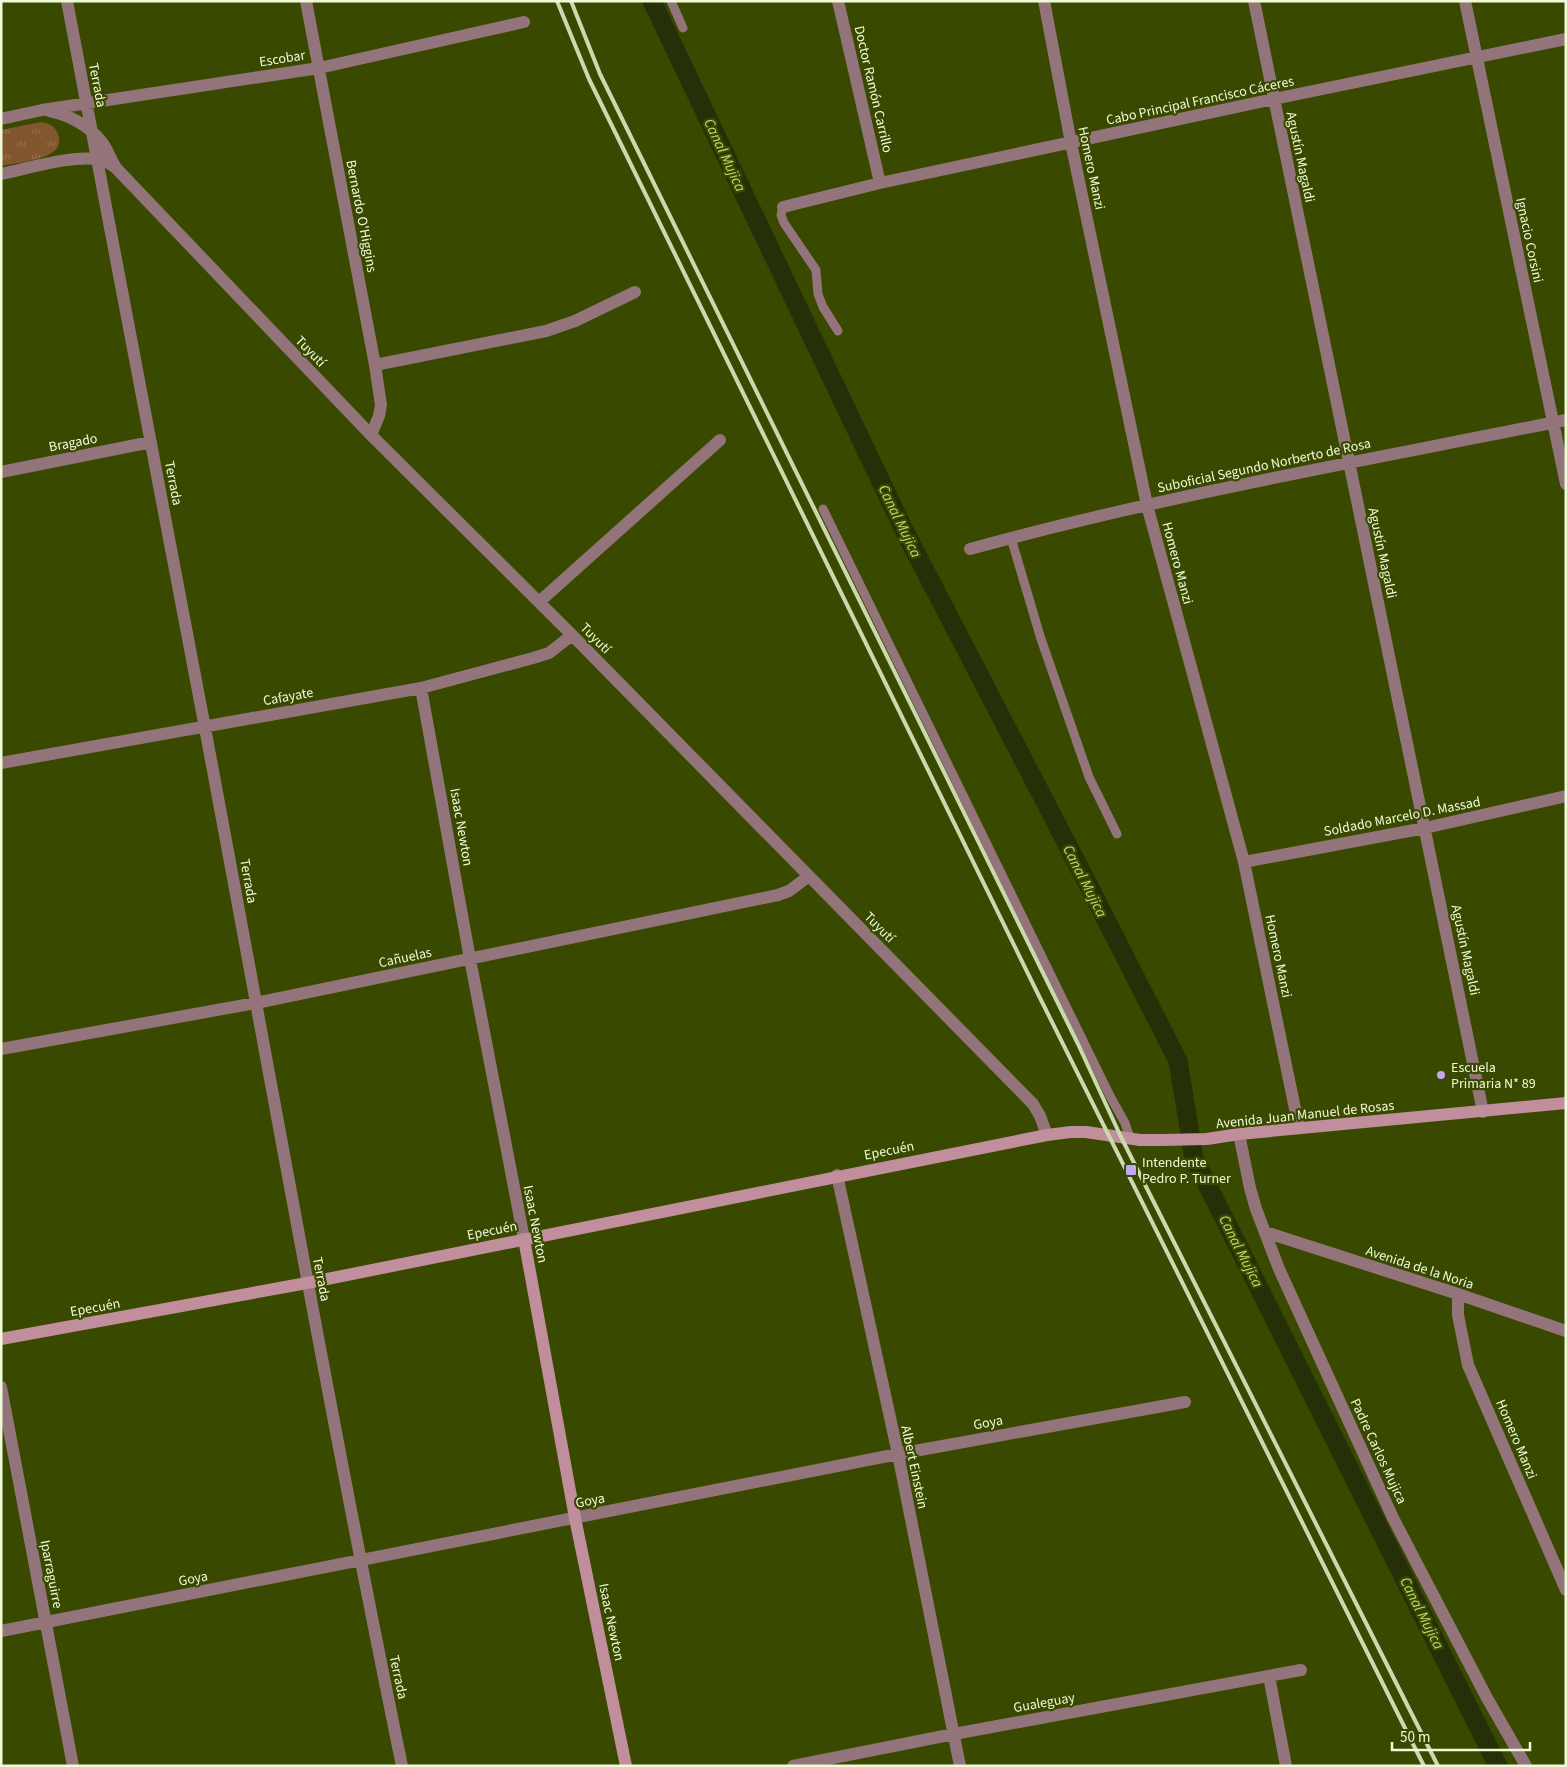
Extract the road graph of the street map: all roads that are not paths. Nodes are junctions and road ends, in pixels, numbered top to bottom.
1 (67, 1) edge
2 (306, 1) edge
3 (671, 1) edge
4 (838, 1) edge
5 (1044, 1) edge
6 (1254, 1) edge
7 (1465, 1) edge
8 (524, 22) dead end
9 (682, 28) dead end
10 (1566, 39) edge
11 (1477, 58) junction
12 (319, 68) junction
13 (1274, 99) junction
14 (86, 103) junction
15 (42, 110) junction
16 (1, 118) edge
17 (92, 133) junction
18 (1071, 143) junction
19 (97, 160) junction
20 (116, 168) junction
21 (1, 174) edge
22 (880, 183) junction
23 (783, 207) joint
24 (635, 292) dead end
25 (838, 331) dead end
26 (375, 365) junction
27 (1566, 420) edge
28 (1552, 423) junction
29 (371, 435) junction
30 (720, 440) dead end
31 (151, 442) junction
32 (1349, 462) junction
33 (1, 472) edge
34 (1566, 484) edge
35 (1147, 504) junction
36 (823, 510) dead end
37 (1011, 538) junction
38 (970, 549) dead end
39 (539, 602) junction
40 (572, 635) junction
41 (421, 688) junction
42 (205, 726) junction
43 (1, 763) edge
44 (1566, 796) edge
45 (1425, 828) junction
46 (1117, 834) dead end
47 (1244, 862) junction
48 (809, 876) junction
49 (470, 959) junction
50 (256, 1003) junction
51 (1, 1049) edge
52 (1566, 1103) edge
53 (1483, 1112) junction
54 (1299, 1128) junction
55 (1047, 1134) junction
56 (1239, 1134) junction
57 (1130, 1138) junction
58 (837, 1175) junction
59 (1265, 1232) junction
60 (524, 1239) junction
61 (307, 1283) junction
62 (1458, 1294) junction
63 (1566, 1331) edge
64 (1, 1339) edge
65 (1, 1387) edge
66 (1185, 1402) dead end
67 (898, 1454) junction
68 (575, 1518) junction
69 (360, 1560) junction
70 (1566, 1590) edge
71 (46, 1622) junction
72 (1, 1630) edge
73 (1301, 1670) dead end
74 (1269, 1676) junction
75 (954, 1734) junction
76 (73, 1766) edge
77 (402, 1766) edge
78 (626, 1766) edge
79 (793, 1766) edge
80 (960, 1766) edge
81 (1286, 1766) edge
82 (1526, 1766) edge

1 - 14 street, Terrada
2 - 12 street, Bernardo O'Higgins
3 - 9 lane
4 - 22 street, Doctor Ramón Carrillo
5 - 18 street, Homero Manzi
6 - 13 street, Agustín Magaldi
7 - 11 street, Ignacio Corsini
8 - 12 street, Escobar
10 - 11 street, Cabo Principal Francisco Cáceres
11 - 13 street, Cabo Principal Francisco Cáceres
11 - 28 street, Ignacio Corsini
12 - 14 street, Escobar
12 - 26 street, Bernardo O'Higgins
13 - 18 street, Cabo Principal Francisco Cáceres
13 - 32 street, Agustín Magaldi
14 - 15 street, Escobar
14 - 17 street, Terrada
15 - 16 street, Escobar
15 - 17 street, Escobar
17 - 19 street, Terrada
17 - 20 street, Escobar
18 - 22 street, Cabo Principal Francisco Cáceres
18 - 35 street, Homero Manzi
19 - 20 street
19 - 21 street
19 - 31 street, Terrada
20 - 29 street, Tuyutí
22 - 23 street, Cabo Principal Francisco Cáceres
23 - 25 lane
24 - 26 street
26 - 29 street, Bernardo O'Higgins
27 - 28 street, Suboficial Segundo Norberto de Rosa
28 - 32 street, Suboficial Segundo Norberto de Rosa
28 - 34 street, Ignacio Corsini
29 - 39 street, Tuyutí
30 - 39 street
31 - 33 street, Bragado
31 - 42 street, Terrada
32 - 35 street, Suboficial Segundo Norberto de Rosa
32 - 45 street, Agustín Magaldi
35 - 37 street, Suboficial Segundo Norberto de Rosa
35 - 47 street, Homero Manzi
36 - 57 lane
37 - 38 street, Suboficial Segundo Norberto de Rosa
37 - 46 lane
39 - 40 street, Tuyutí
40 - 41 street, Cafayate
40 - 48 street, Tuyutí
41 - 42 street, Cafayate
41 - 49 street, Isaac Newton
42 - 43 street, Cafayate
42 - 50 street, Terrada
44 - 45 street, Soldado Marcelo D. Massad
45 - 47 street, Soldado Marcelo D. Massad
45 - 53 street, Agustín Magaldi
47 - 54 street, Homero Manzi
48 - 49 street, Cañuelas
48 - 55 street, Tuyutí
49 - 50 street, Cañuelas
49 - 60 street, Isaac Newton
50 - 51 street, Cañuelas
50 - 61 street, Terrada
52 - 53 street, Avenida Juan Manuel de Rosas
53 - 54 street, Avenida Juan Manuel de Rosas
54 - 56 street, Avenida Juan Manuel de Rosas
55 - 57 street, Avenida Juan Manuel de Rosas
55 - 58 street, Epecuén
56 - 57 street, Avenida Juan Manuel de Rosas
56 - 59 street, Padre Carlos Mujica
58 - 60 street, Epecuén
58 - 67 street, Albert Einstein
59 - 62 street, Avenida de la Noria
59 - 82 street, Padre Carlos Mujica
60 - 61 street, Epecuén
60 - 68 street, Isaac Newton
61 - 64 street, Epecuén
61 - 69 street, Terrada
62 - 63 street, Avenida de la Noria
62 - 70 street, Homero Manzi
65 - 71 street, Iparraguirre
66 - 67 street, Goya
67 - 68 street, Goya
67 - 75 street, Albert Einstein
68 - 69 street, Goya
68 - 78 street, Isaac Newton
69 - 71 street, Goya
69 - 77 street, Terrada
71 - 72 street, Goya
71 - 76 street, Iparraguirre
73 - 74 street, Gualeguay
74 - 75 street, Gualeguay
74 - 81 street
75 - 79 street, Gualeguay
75 - 80 street, Albert Einstein

